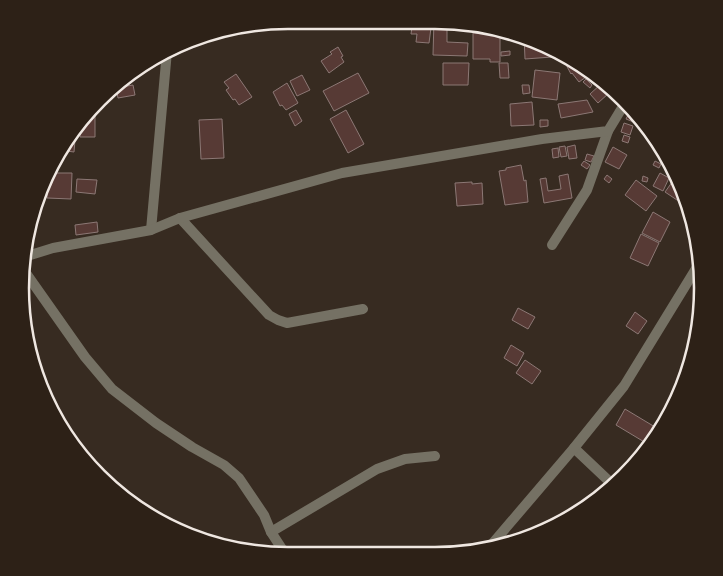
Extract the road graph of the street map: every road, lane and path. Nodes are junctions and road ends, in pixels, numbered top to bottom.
1 (166, 59) edge
2 (622, 109) edge
3 (608, 131) junction
4 (180, 218) junction
5 (152, 230) junction
6 (552, 245) dead end
7 (31, 255) edge
8 (694, 272) edge
9 (29, 278) edge
10 (363, 309) dead end
11 (574, 448) junction
12 (436, 456) dead end
13 (608, 481) edge
14 (271, 532) junction
15 (496, 540) edge
16 (281, 547) edge

1 - 5 street
2 - 3 street
3 - 4 street
3 - 6 street
4 - 5 street
4 - 10 street
5 - 7 street
8 - 11 street
9 - 14 street
11 - 13 street
11 - 15 street
12 - 14 street
14 - 16 street

